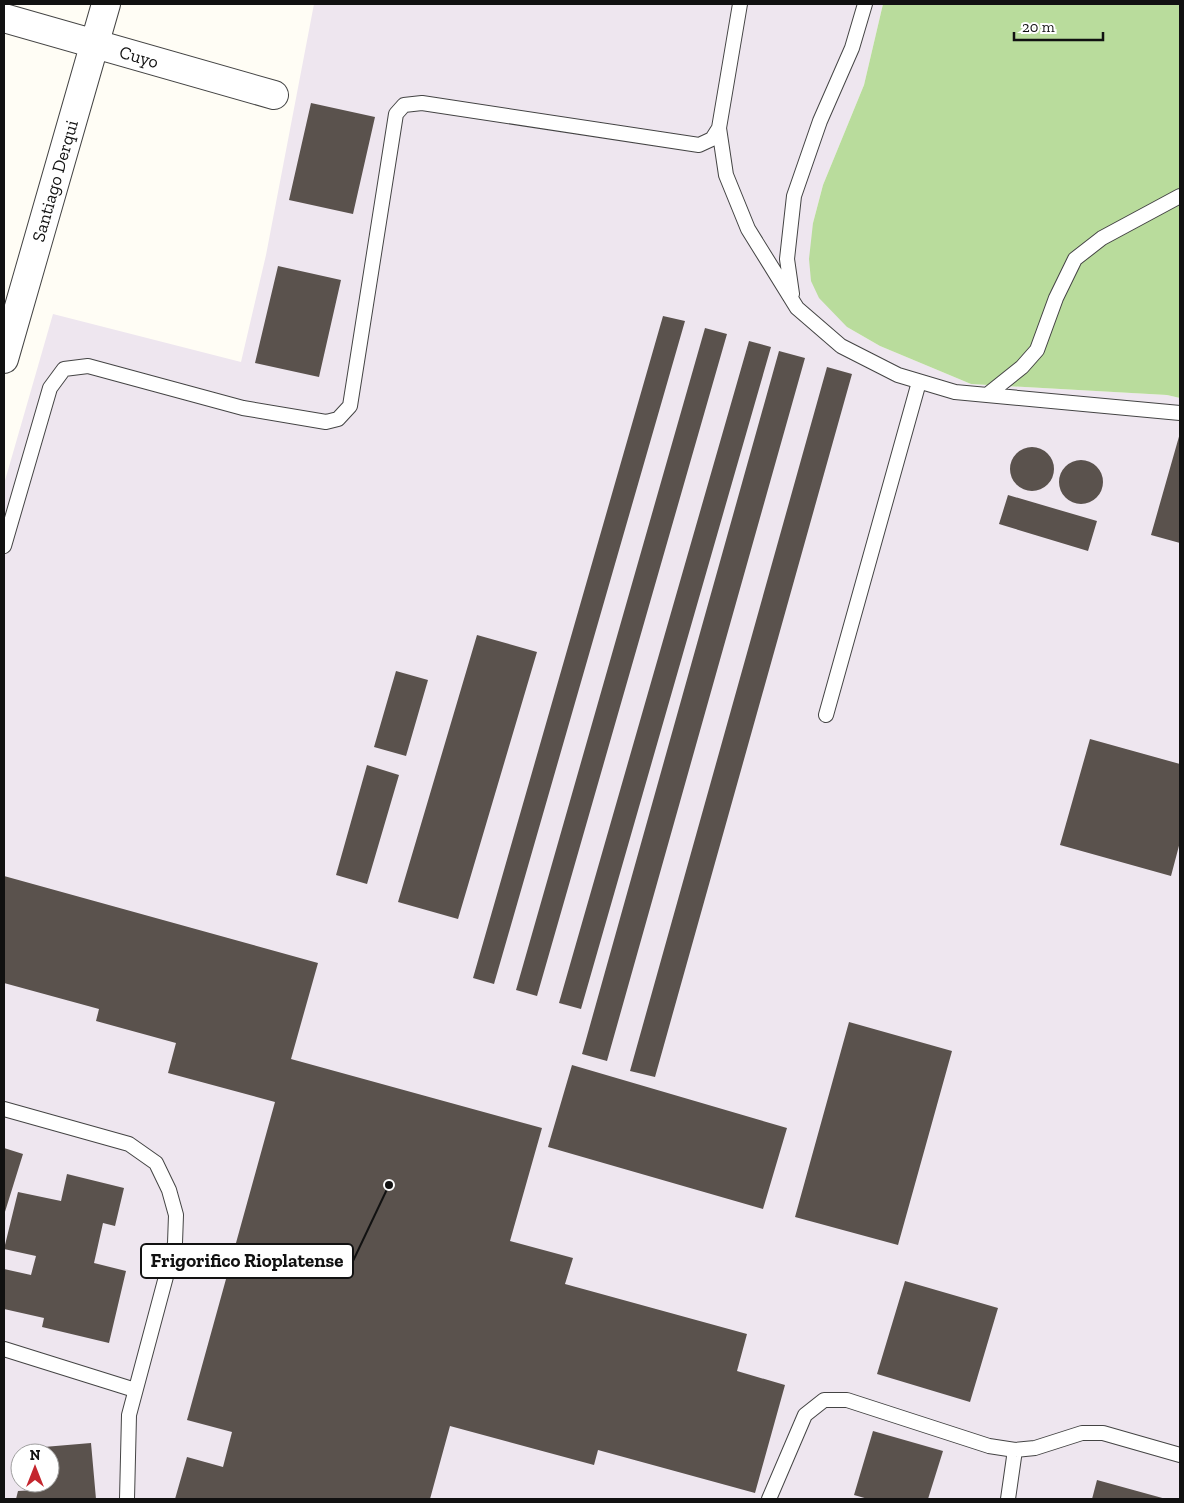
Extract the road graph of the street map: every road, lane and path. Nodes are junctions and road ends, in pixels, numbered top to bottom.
1 (106, 4) edge
2 (740, 4) edge
3 (865, 4) edge
4 (4, 18) edge
5 (94, 44) junction
6 (274, 95) dead end
7 (719, 128) junction
8 (1180, 196) edge
9 (793, 301) junction
10 (4, 359) edge
11 (920, 382) junction
12 (987, 395) junction
13 (1180, 414) edge
14 (4, 546) edge
15 (826, 715) dead end
16 (4, 1109) edge
17 (4, 1349) edge
18 (135, 1390) junction
19 (1015, 1450) junction
20 (1180, 1455) edge
21 (127, 1499) edge
22 (769, 1499) edge
23 (1008, 1499) edge

1 - 5 street, Santiago Derqui
2 - 7 lane
3 - 9 lane
4 - 5 street, Cuyo
5 - 6 street, Cuyo
5 - 10 street, Santiago Derqui
7 - 9 lane
7 - 14 lane
8 - 12 lane
9 - 11 lane
11 - 12 lane
11 - 15 lane
12 - 13 lane
16 - 18 lane
17 - 18 lane
18 - 21 lane
19 - 20 lane
19 - 22 lane
19 - 23 lane

